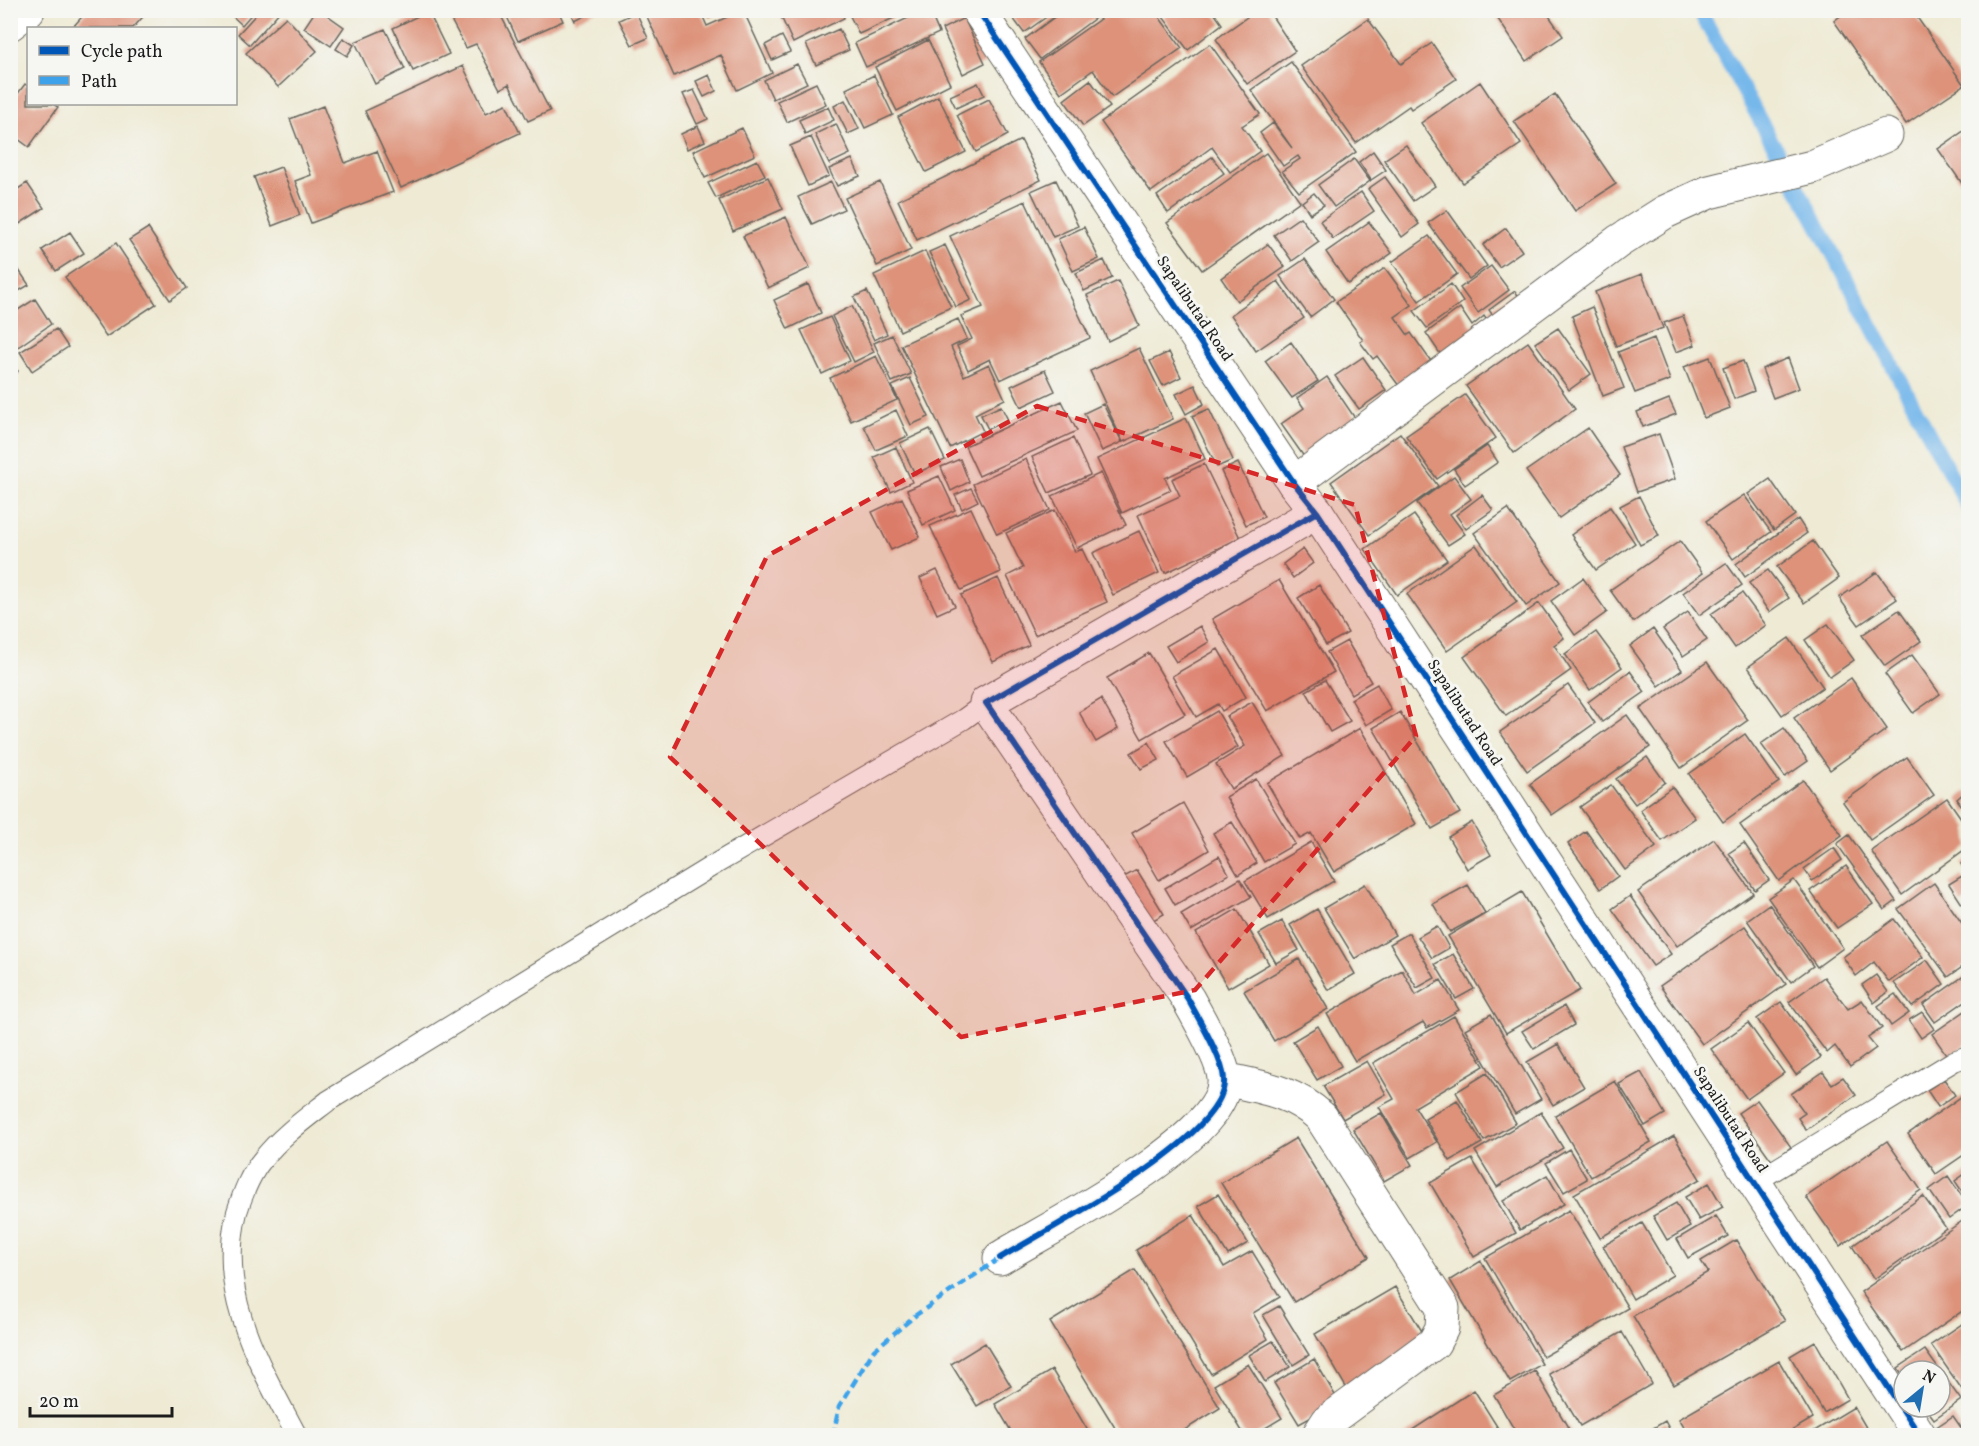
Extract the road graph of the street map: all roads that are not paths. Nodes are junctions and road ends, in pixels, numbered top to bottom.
1 (27, 10) edge
2 (978, 10) edge
3 (10, 24) edge
4 (1887, 135) dead end
5 (1294, 483) junction
6 (1317, 512) junction
7 (986, 703) junction
8 (1968, 1056) edge
9 (1224, 1079) junction
10 (1755, 1182) junction
11 (1000, 1258) dead end
12 (297, 1436) edge
13 (1318, 1436) edge
14 (1920, 1436) edge

1 - 3 street
2 - 5 street, Sapalibutad Road
4 - 5 street
5 - 6 street, Sapalibutad Road
6 - 7 street
6 - 10 street, Sapalibutad Road
7 - 9 street
7 - 12 lane
8 - 10 lane
9 - 11 street
9 - 13 street
10 - 14 street, Sapalibutad Road

